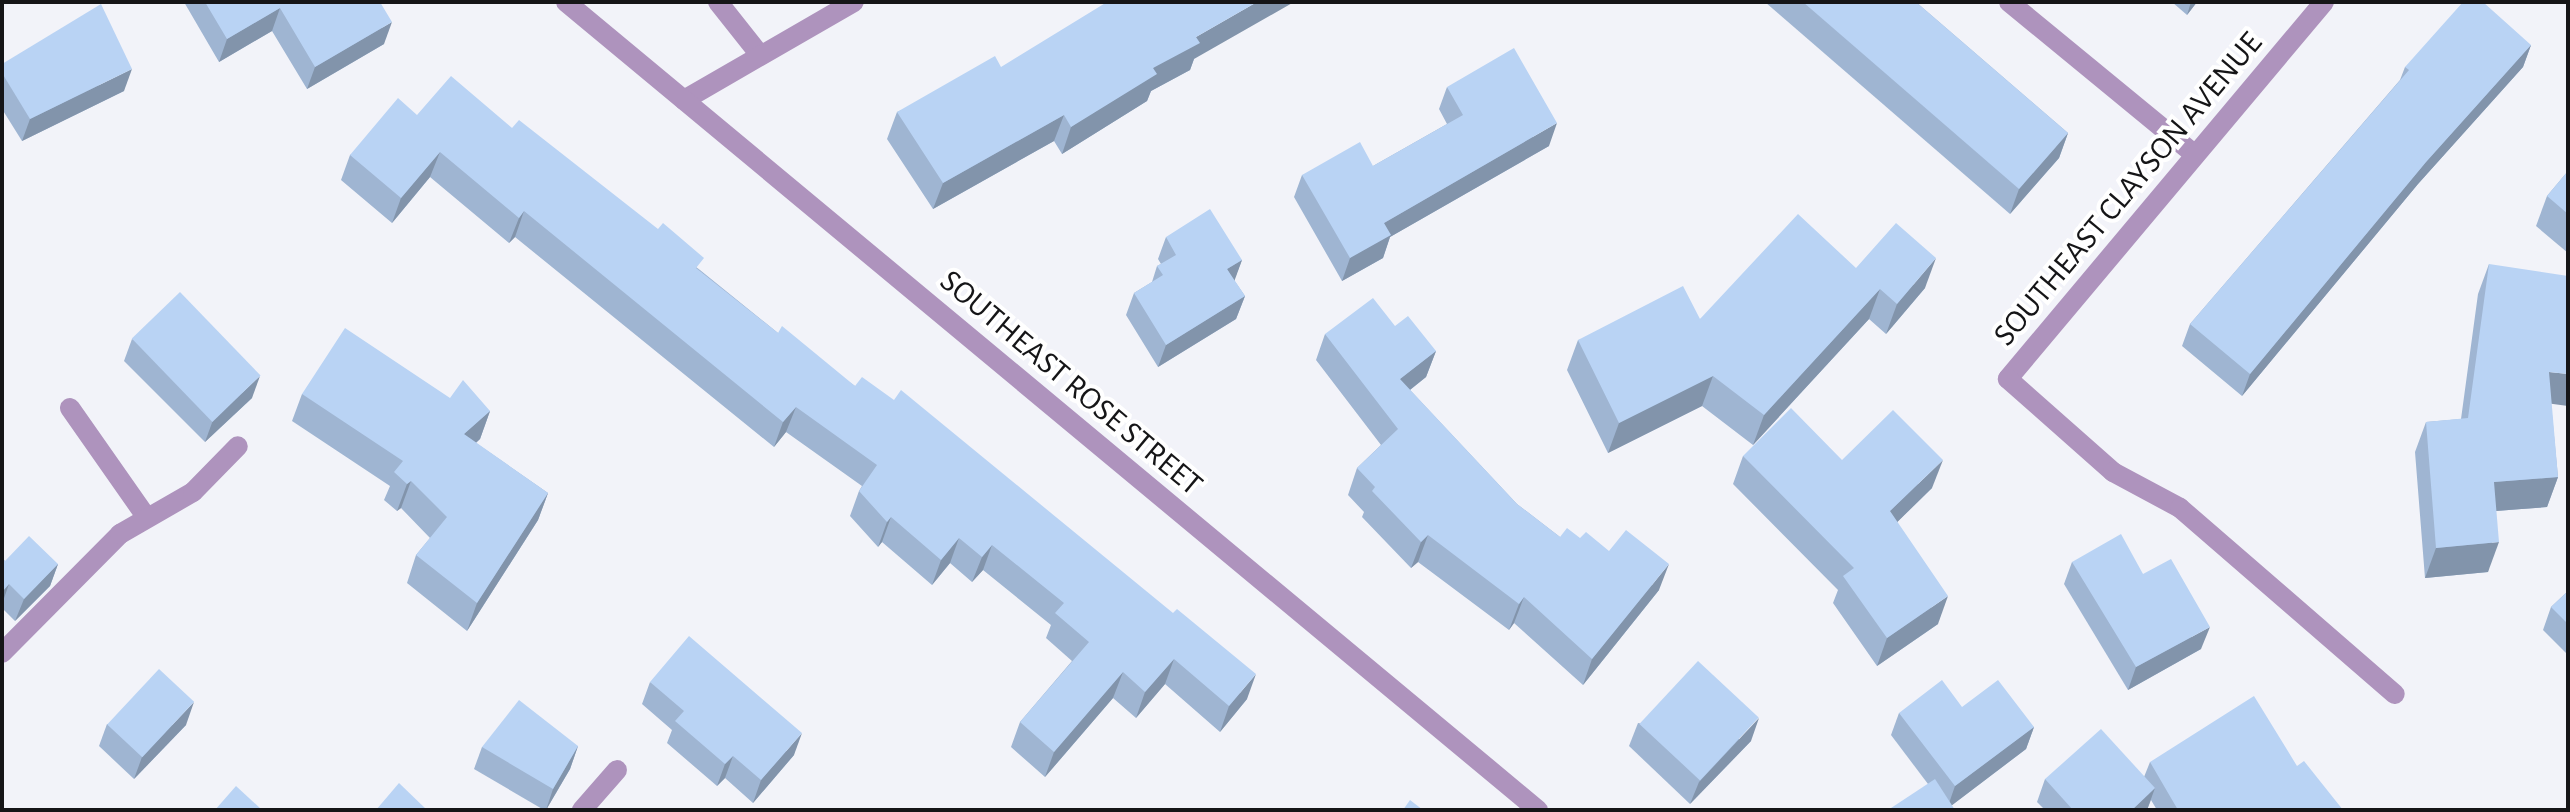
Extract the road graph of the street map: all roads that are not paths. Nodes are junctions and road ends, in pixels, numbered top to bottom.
1 (566, 2) edge
2 (718, 2) edge
3 (854, 2) edge
4 (2009, 2) edge
5 (2324, 2) edge
6 (760, 55) junction
7 (684, 100) junction
8 (2195, 155) junction
9 (70, 408) dead end
10 (238, 446) dead end
11 (147, 518) junction
12 (2, 653) edge
13 (2395, 694) dead end
14 (617, 770) dead end
15 (582, 810) edge
16 (1538, 810) edge

1 - 7 street, SOUTHEAST ROSE STREET
2 - 6 street
3 - 6 street
4 - 8 street
5 - 8 street, SOUTHEAST CLAYSON AVENUE
6 - 7 street
7 - 16 street, SOUTHEAST ROSE STREET
8 - 13 street, SOUTHEAST CLAYSON AVENUE
9 - 11 street
10 - 11 street
11 - 12 street
14 - 15 street

